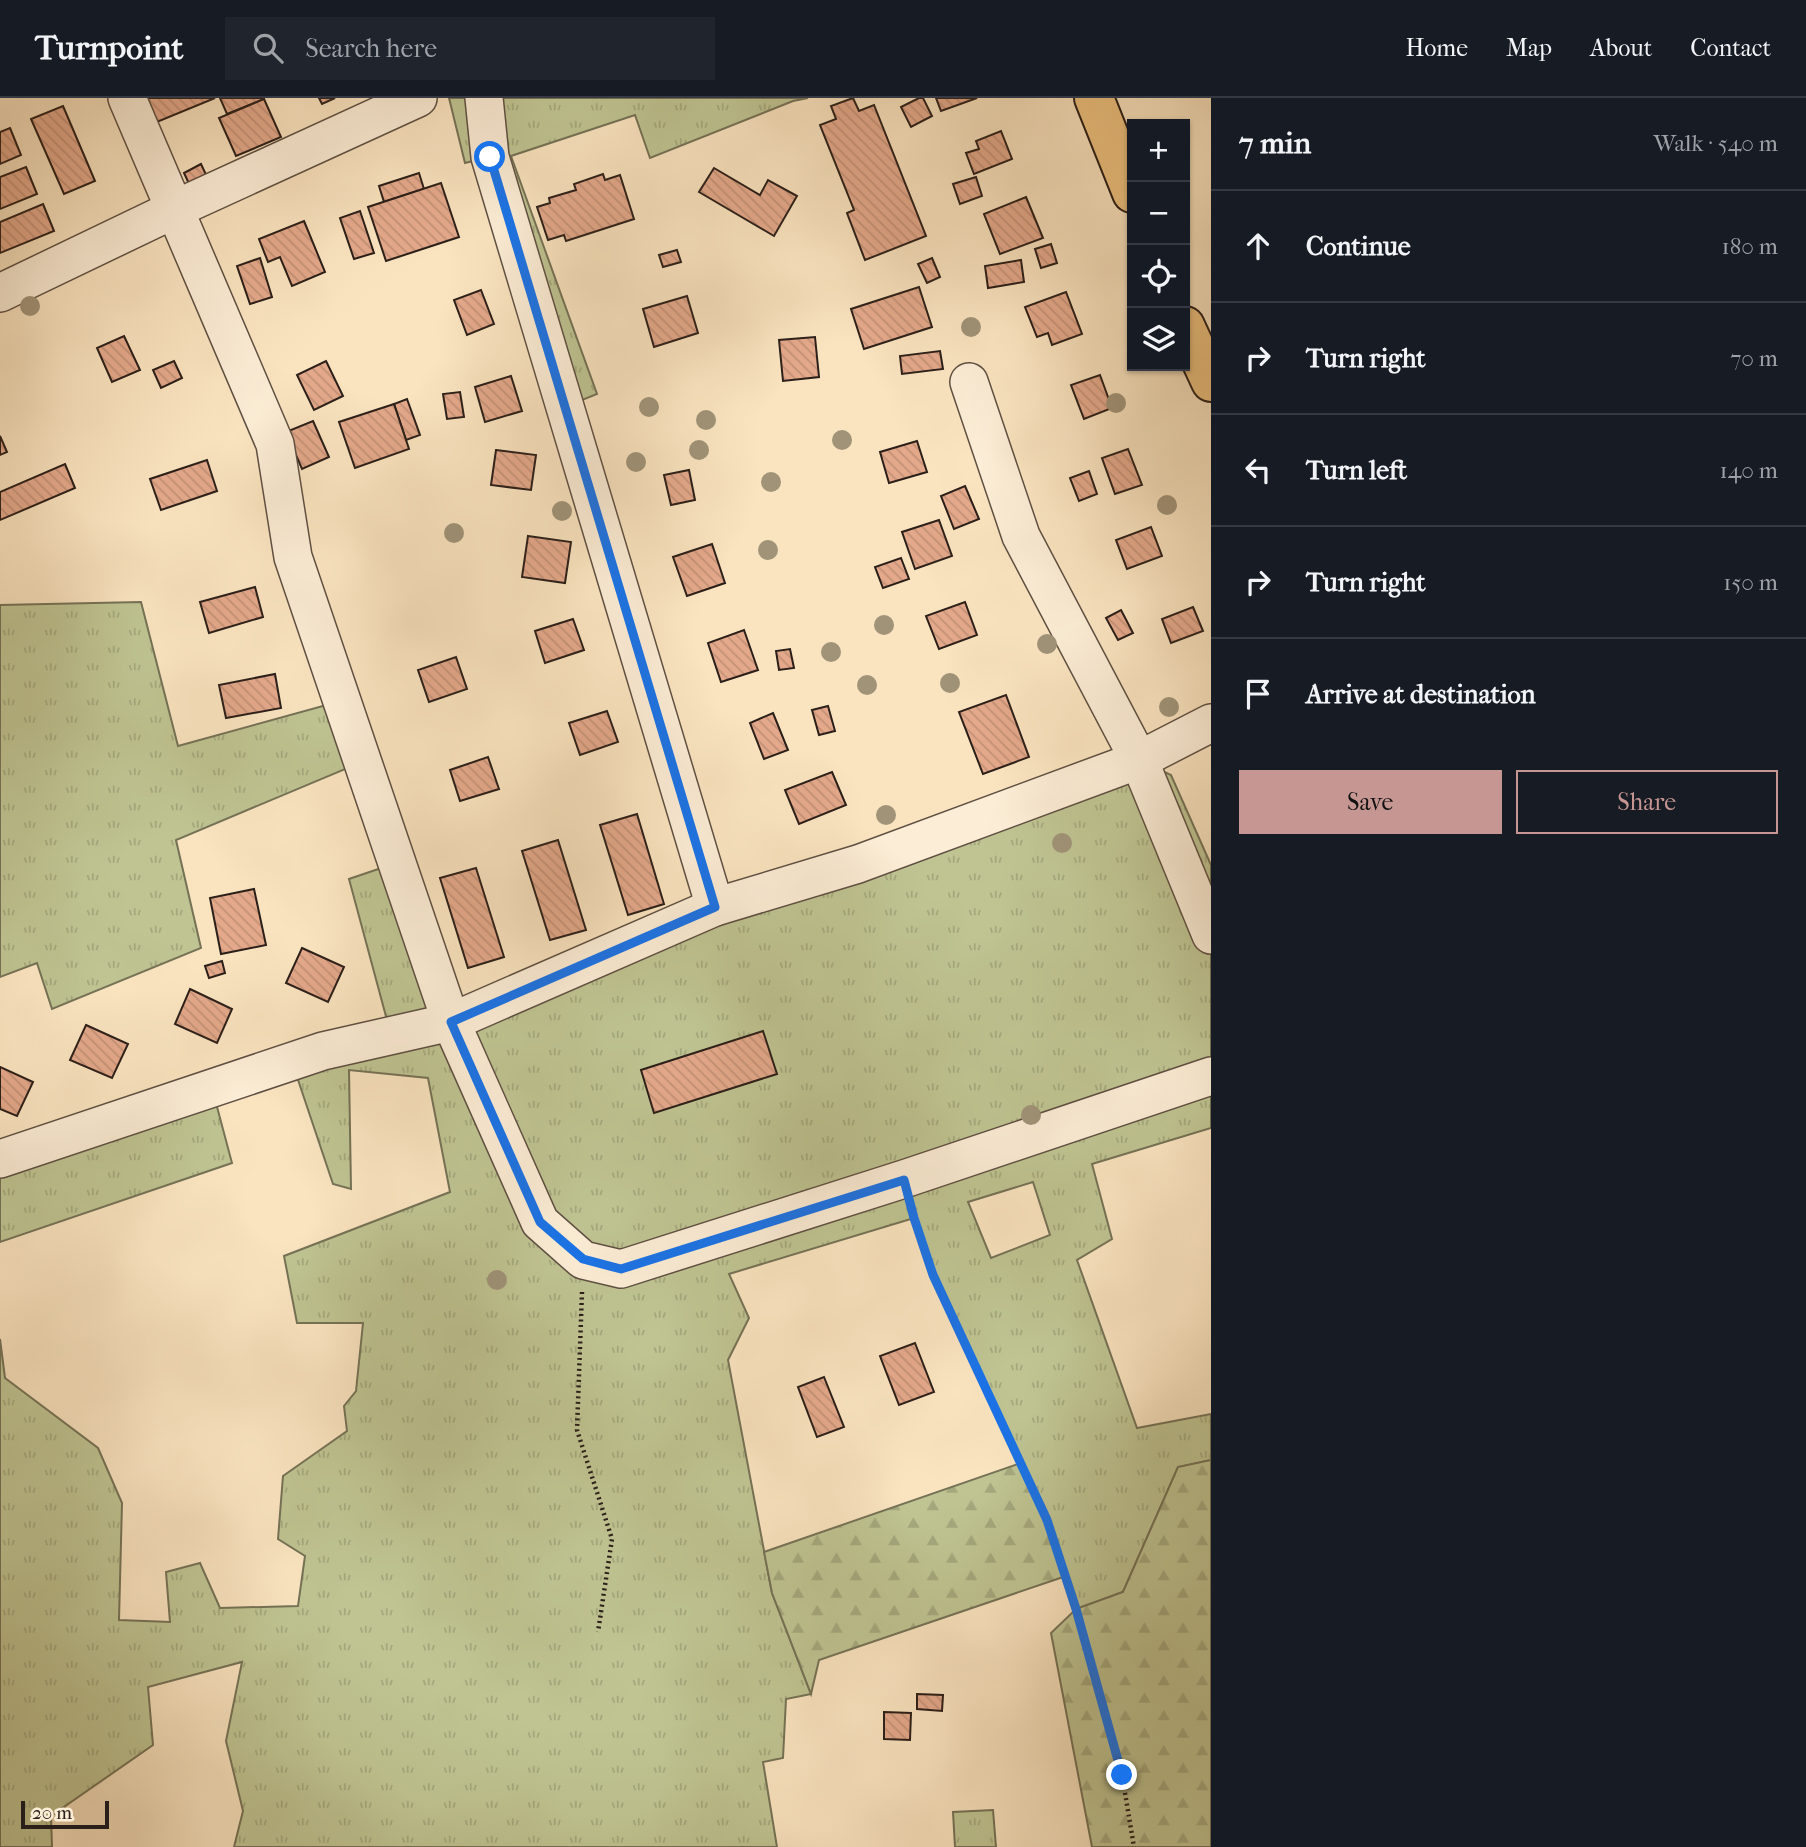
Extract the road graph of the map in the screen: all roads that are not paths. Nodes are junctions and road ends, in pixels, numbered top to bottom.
1 (127, 98) edge
2 (418, 98) edge
3 (484, 98) edge
4 (1094, 98) edge
5 (1128, 182) edge
6 (173, 210) junction
7 (0, 293) edge
8 (1190, 340) edge
9 (969, 382) dead end
10 (1211, 382) edge
11 (1211, 723) edge
12 (1139, 760) junction
13 (715, 907) junction
14 (1211, 935) edge
15 (451, 1022) junction
16 (1211, 1076) edge
17 (0, 1159) edge

1 - 6 street
2 - 6 street
3 - 13 street
4 - 5 main road
6 - 7 street
6 - 15 street
8 - 10 main road
9 - 12 street
11 - 12 street
12 - 13 street
12 - 14 street
13 - 15 street
15 - 16 street
15 - 17 street

